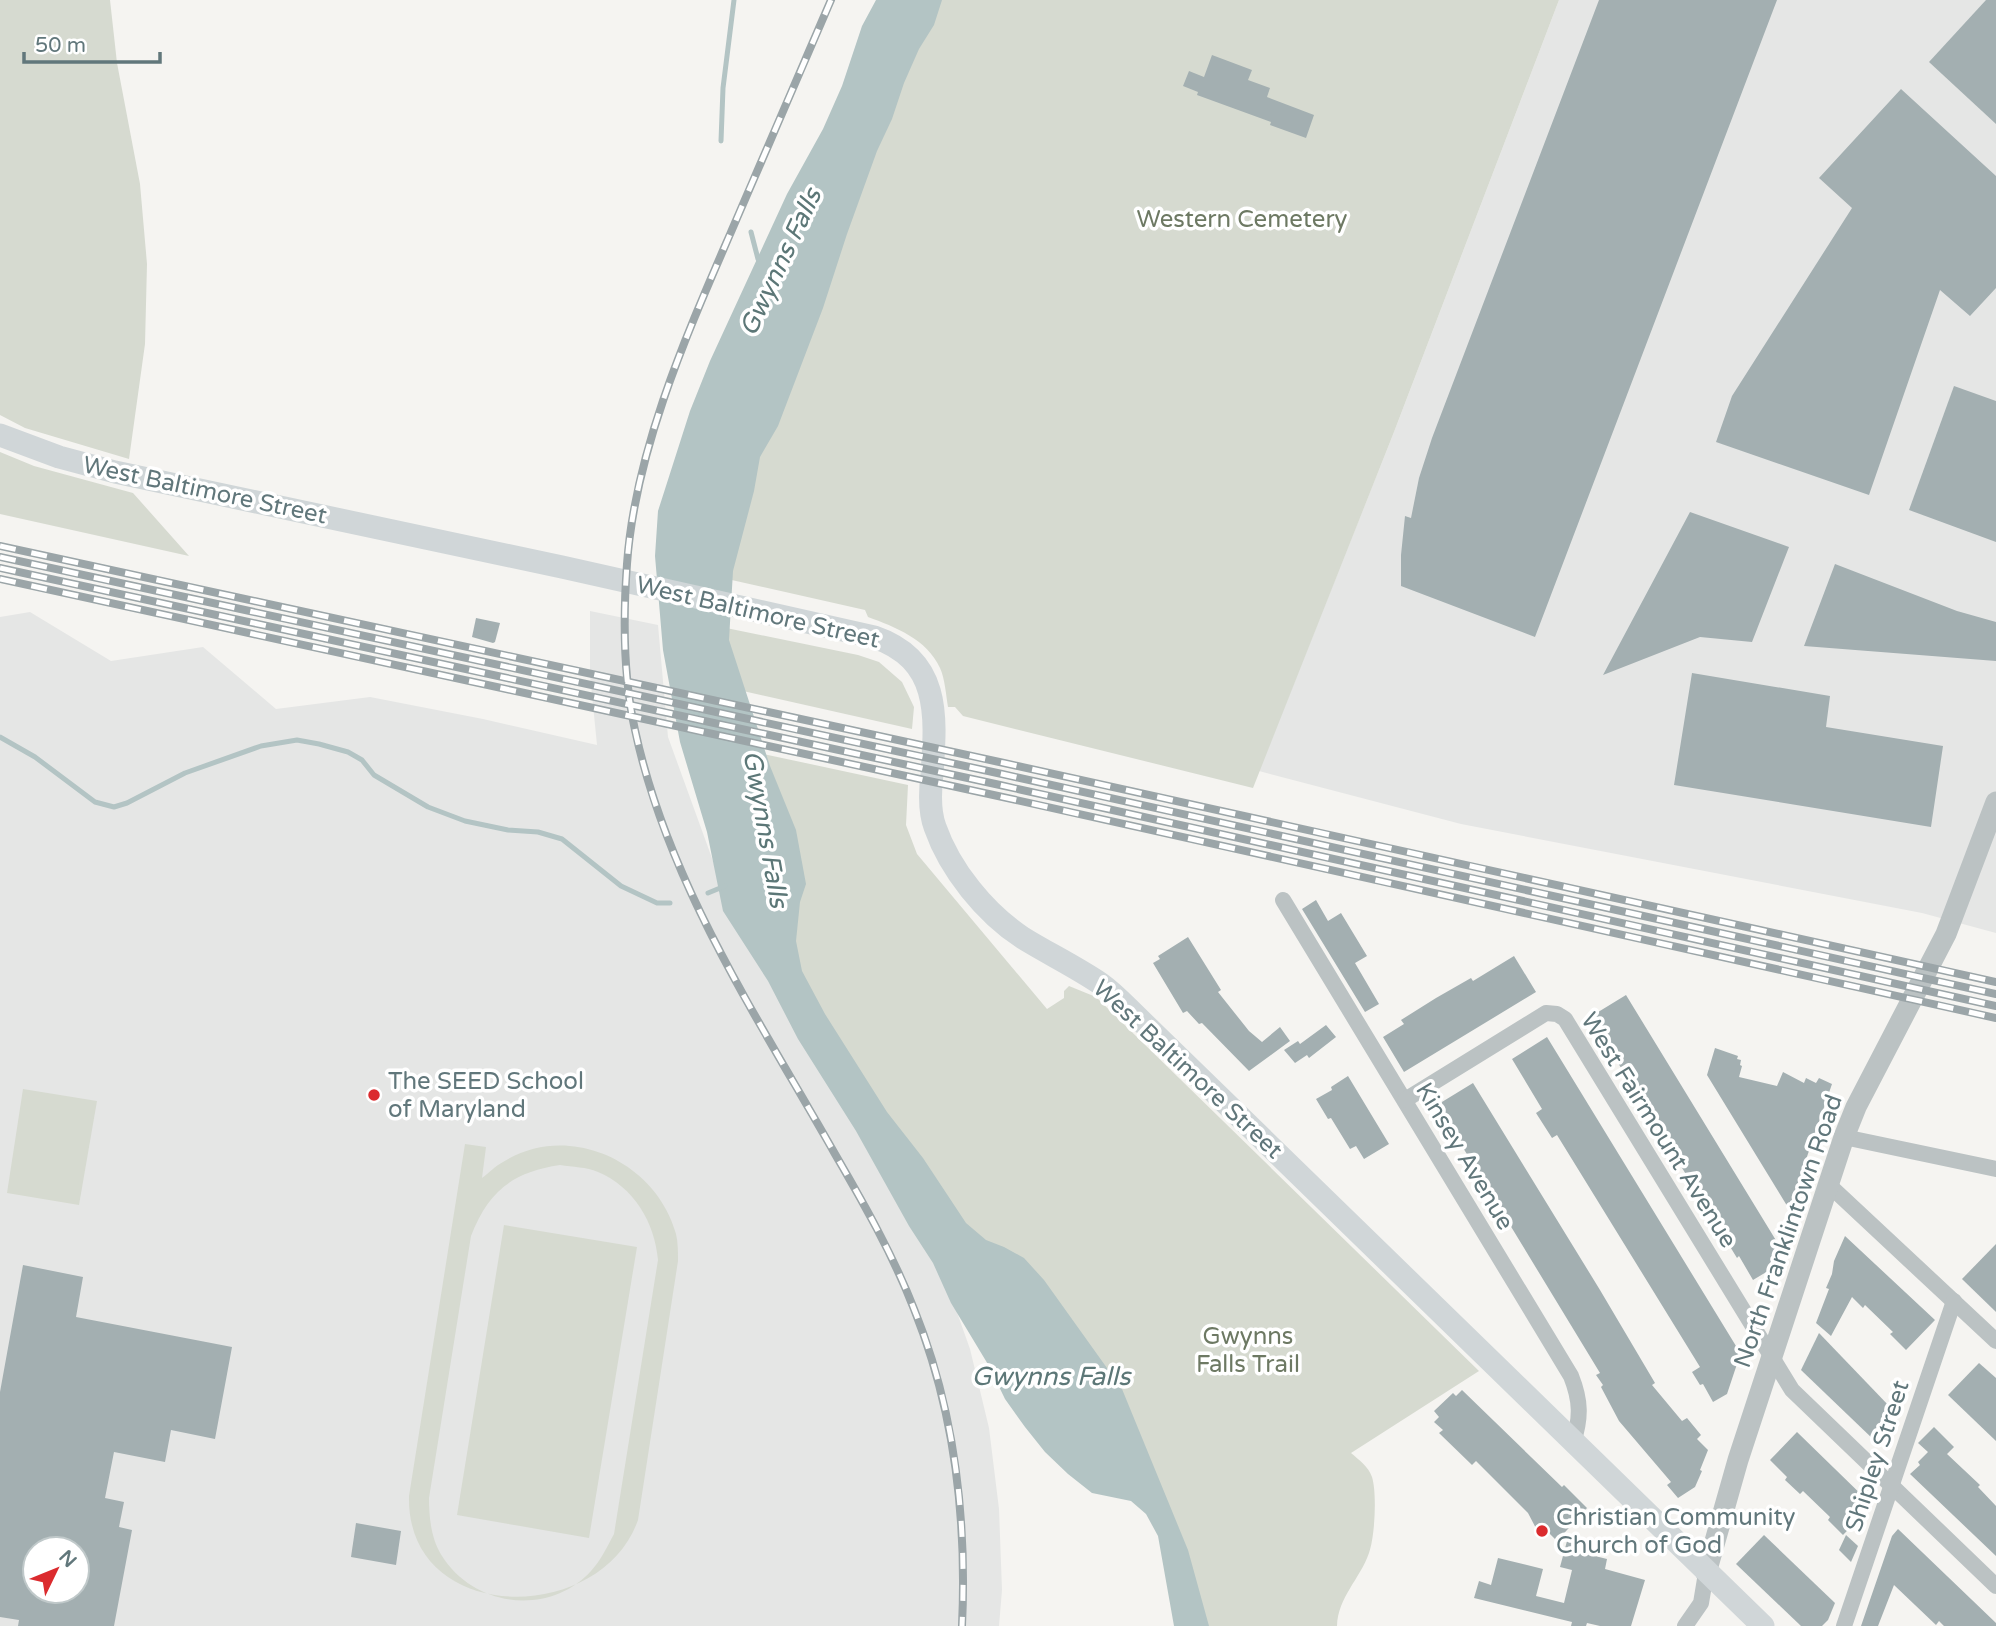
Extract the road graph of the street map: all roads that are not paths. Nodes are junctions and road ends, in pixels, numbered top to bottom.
1 (0, 435) edge
2 (1996, 802) edge
3 (1283, 900) dead end
4 (1405, 1100) junction
5 (1844, 1137) junction
6 (1996, 1169) edge
7 (1829, 1185) junction
8 (1954, 1301) junction
9 (1996, 1341) edge
10 (1773, 1356) junction
11 (1573, 1443) junction
12 (1891, 1486) junction
13 (1706, 1573) junction
14 (1996, 1586) edge
15 (1685, 1626) edge
16 (1763, 1626) edge
17 (1844, 1626) edge

1 - 11 main road, West Baltimore Street
2 - 5 street, North Franklintown Road
3 - 4 street, Kinsey Avenue
4 - 10 street, West Fairmount Avenue
4 - 11 street, Kinsey Avenue
5 - 6 street
5 - 7 street, North Franklintown Road
7 - 8 street
7 - 10 street, North Franklintown Road
8 - 9 street
8 - 12 street, Shipley Street
10 - 12 street, West Fairmount Avenue
10 - 13 street, North Franklintown Road
11 - 13 main road, West Baltimore Street
12 - 14 street, West Fairmount Avenue
12 - 17 street, Shipley Street
13 - 15 street
13 - 16 main road, West Baltimore Street

